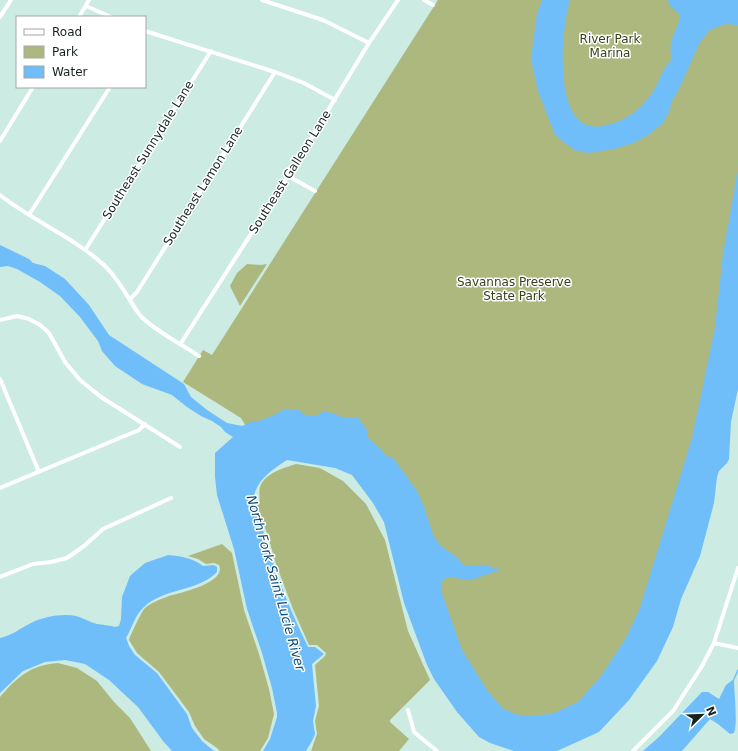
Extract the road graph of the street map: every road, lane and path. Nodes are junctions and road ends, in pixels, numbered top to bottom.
1 (11, 0) edge
2 (89, 0) edge
3 (262, 0) edge
4 (398, 0) edge
5 (424, 0) edge
6 (433, 5) dead end
7 (86, 6) junction
8 (80, 16) edge
9 (109, 16) edge
10 (0, 17) edge
11 (146, 31) edge
12 (369, 43) junction
13 (211, 51) junction
14 (275, 72) junction
15 (32, 88) edge
16 (109, 88) edge
17 (335, 100) junction
18 (0, 140) edge
19 (288, 176) junction
20 (315, 191) dead end
21 (0, 195) edge
22 (29, 215) junction
23 (85, 250) junction
24 (130, 299) junction
25 (0, 320) edge
26 (181, 343) junction
27 (199, 356) dead end
28 (0, 379) edge
29 (145, 424) junction
30 (180, 447) dead end
31 (39, 472) junction
32 (0, 488) edge
33 (171, 498) dead end
34 (738, 568) edge
35 (0, 577) edge
36 (714, 643) junction
37 (738, 648) edge
38 (408, 710) dead end
39 (437, 751) edge
40 (633, 751) edge

1 - 10 street
2 - 7 street
3 - 12 street
4 - 12 street, Southeast Galleon Lane
5 - 6 street
7 - 8 street
7 - 9 street
11 - 13 street
12 - 17 street, Southeast Galleon Lane
13 - 14 street
13 - 23 street, Southeast Sunnydale Lane
14 - 17 street
14 - 24 street, Southeast Lamon Lane
15 - 18 street
16 - 22 street
17 - 19 street, Southeast Galleon Lane
19 - 20 street
19 - 26 street, Southeast Galleon Lane
21 - 22 street
22 - 23 street
23 - 24 street
24 - 26 street
25 - 29 street
26 - 27 street
28 - 31 street
29 - 30 street
29 - 31 street
31 - 32 street
33 - 35 street
34 - 36 street
36 - 37 street
36 - 40 street
38 - 39 street

